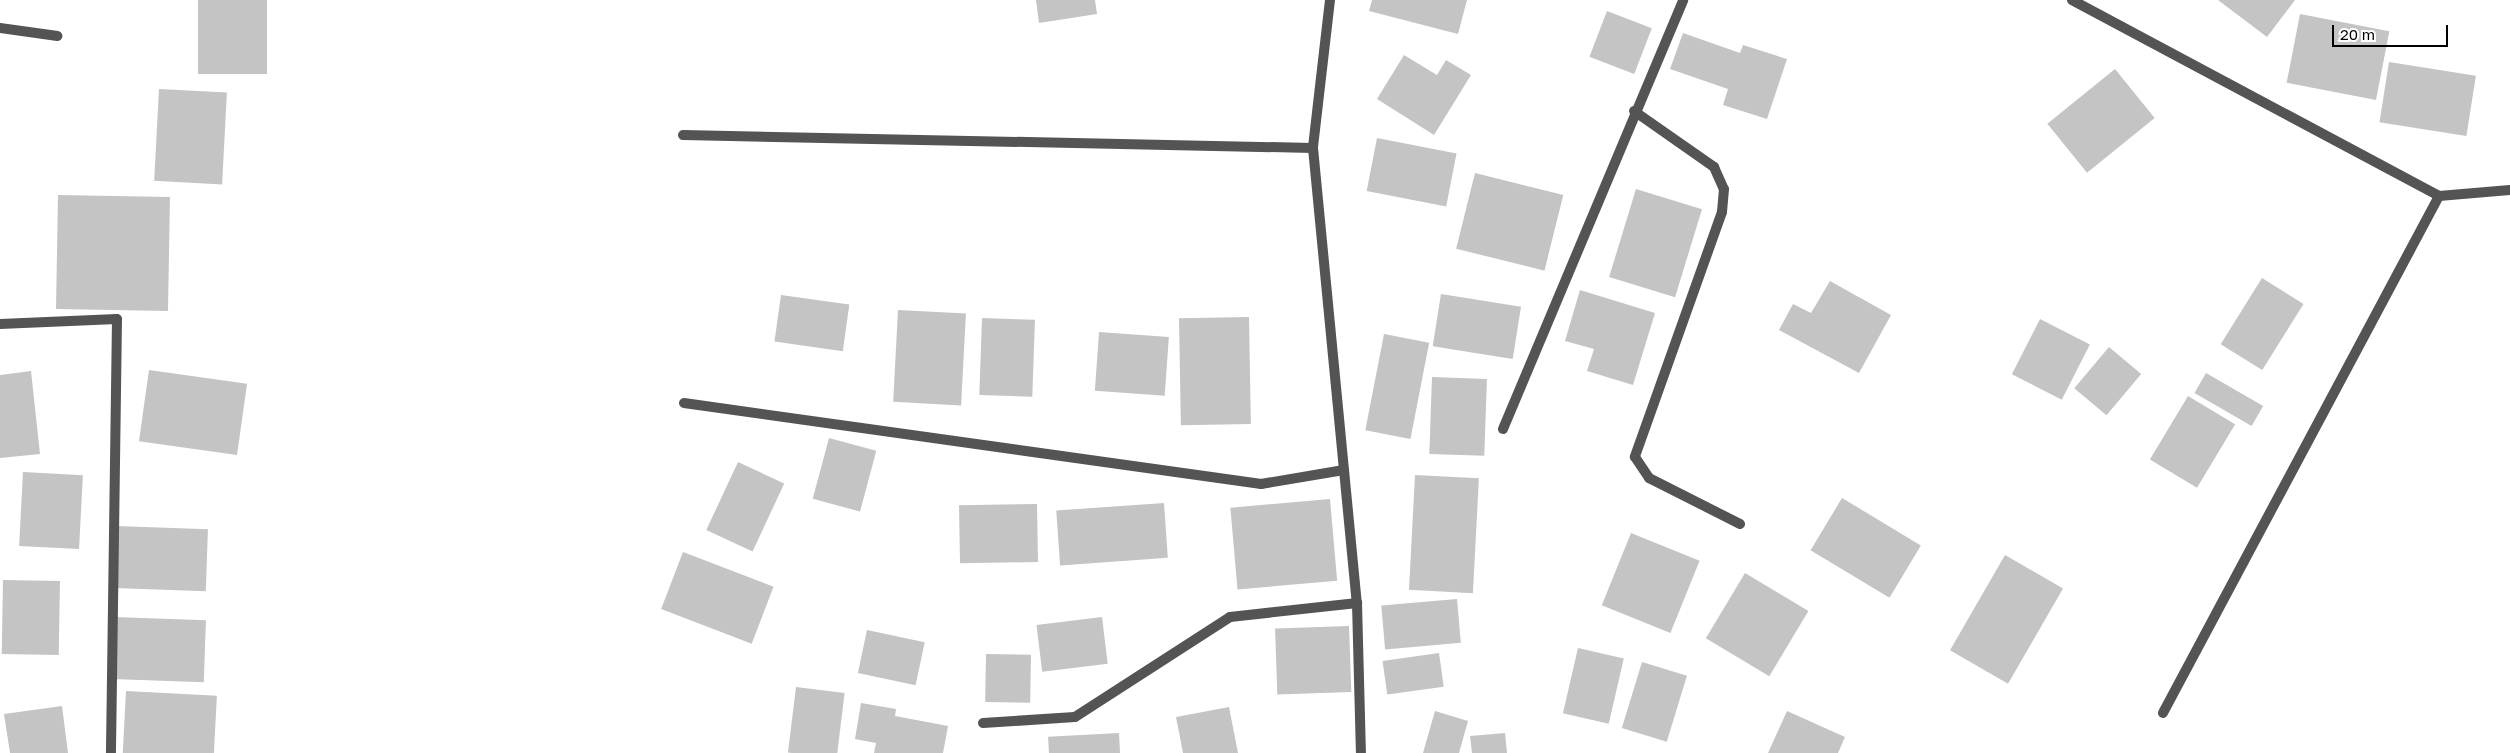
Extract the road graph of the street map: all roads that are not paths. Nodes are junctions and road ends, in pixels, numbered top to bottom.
1 (1330, 0) edge
2 (1683, 0) edge
3 (2072, 0) edge
4 (0, 28) edge
5 (57, 36) dead end
6 (1634, 111) junction
7 (683, 135) dead end
8 (1313, 148) junction
9 (2510, 190) edge
10 (2439, 196) junction
11 (0, 324) edge
12 (684, 402) dead end
13 (1503, 429) dead end
14 (1344, 470) junction
15 (1740, 524) dead end
16 (1357, 603) junction
17 (2163, 713) dead end
18 (983, 723) dead end
19 (111, 753) edge
20 (1361, 753) edge

1 - 8 street
2 - 6 street
3 - 10 street
4 - 5 street
6 - 13 street
6 - 15 street
7 - 8 street
8 - 14 street
9 - 10 street
10 - 17 street
11 - 19 street
12 - 14 street
14 - 16 street
16 - 18 street
16 - 20 street

